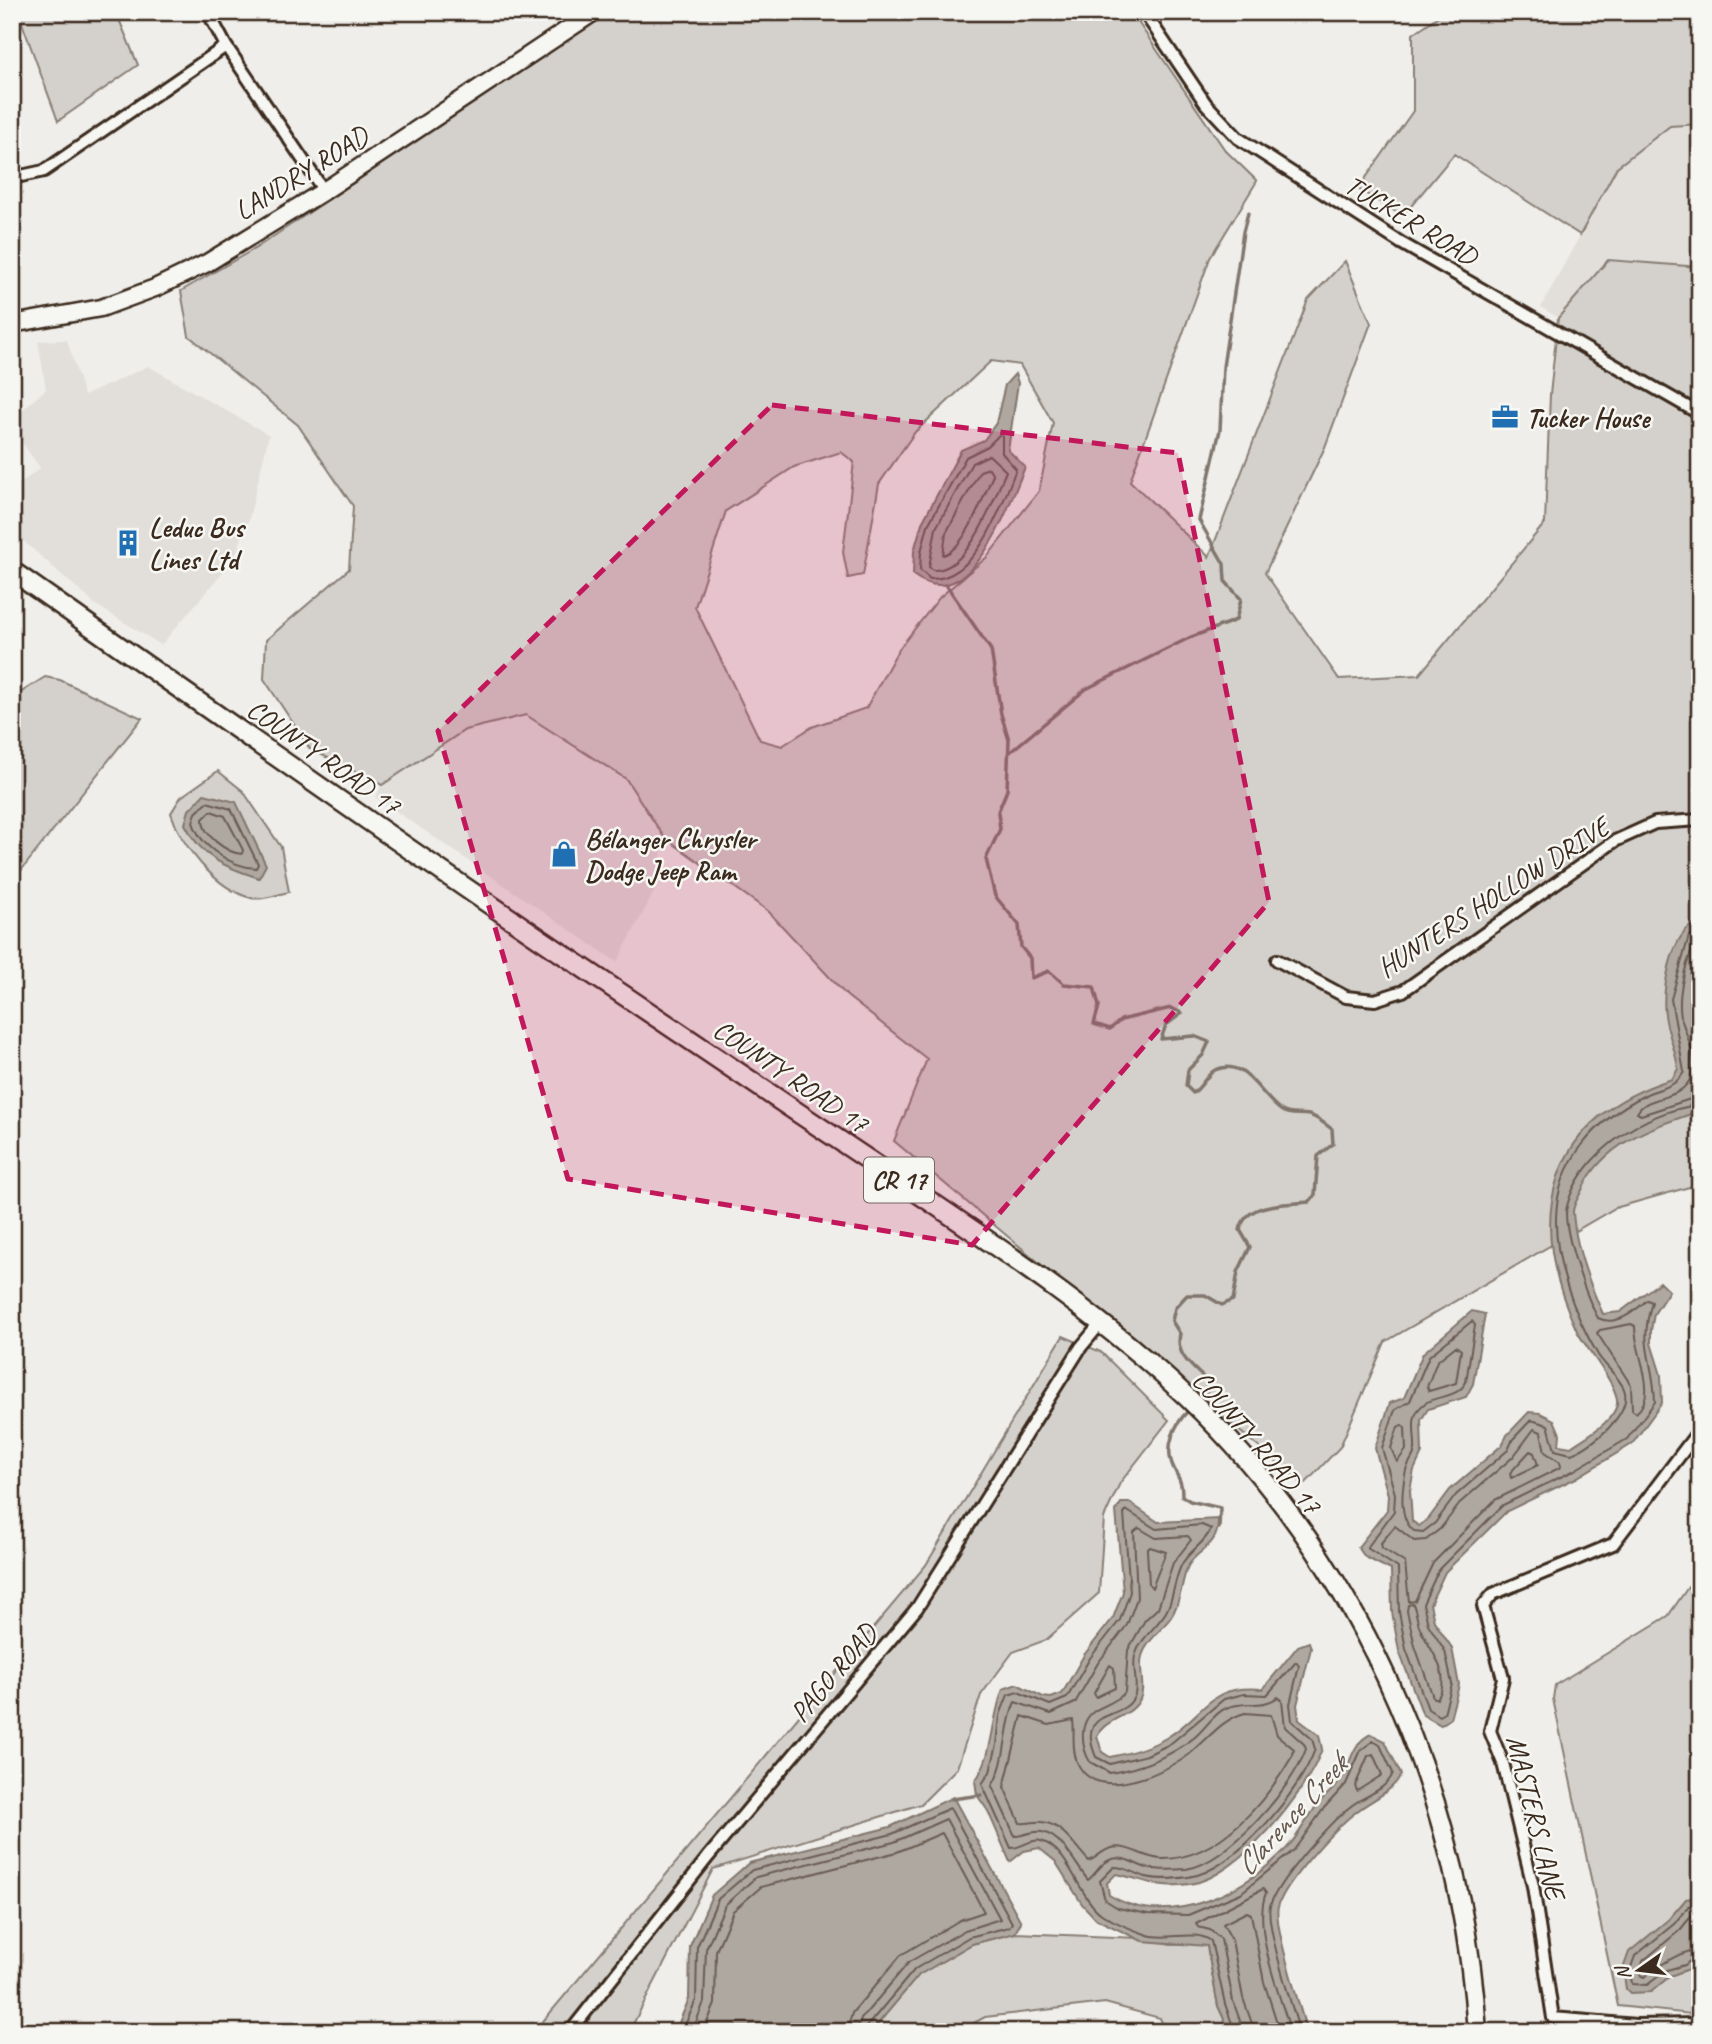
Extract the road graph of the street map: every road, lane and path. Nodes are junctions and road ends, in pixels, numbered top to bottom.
1 (208, 12) edge
2 (594, 12) edge
3 (1144, 12) edge
4 (226, 46) junction
5 (12, 174) edge
6 (324, 191) junction
7 (12, 324) edge
8 (1700, 414) edge
9 (12, 571) edge
10 (1700, 820) edge
11 (1277, 960) dead end
12 (1101, 1323) junction
13 (1700, 1429) edge
14 (1700, 2024) edge
15 (570, 2032) edge
16 (1477, 2032) edge

1 - 4 street
2 - 6 main road, LANDRY ROAD
3 - 8 street, TUCKER ROAD
4 - 5 street
4 - 6 street
6 - 7 main road, LANDRY ROAD
9 - 12 main road, COUNTY ROAD 17 / CR 17
10 - 11 street, HUNTERS HOLLOW DRIVE
12 - 15 street, PAGO ROAD
12 - 16 main road, COUNTY ROAD 17 / CR 17
13 - 14 street, MASTERS LANE

